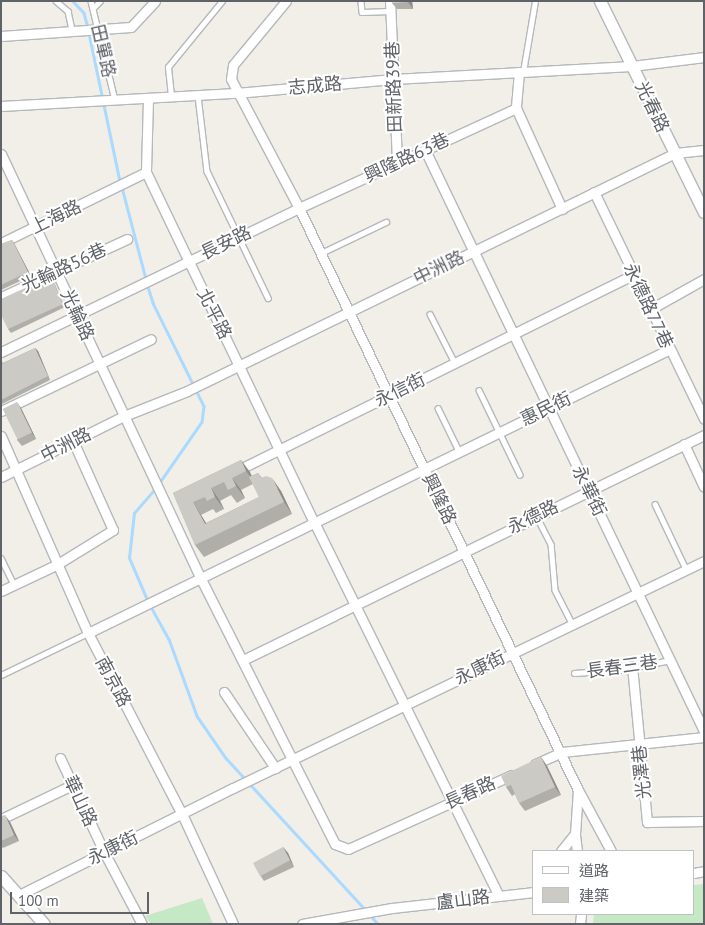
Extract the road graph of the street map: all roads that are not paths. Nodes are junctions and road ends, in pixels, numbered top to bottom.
1 (56, 1) edge
2 (91, 1) edge
3 (100, 1) edge
4 (155, 1) edge
5 (222, 1) edge
6 (286, 1) edge
7 (361, 1) edge
8 (536, 1) edge
9 (600, 1) edge
10 (391, 6) edge
11 (93, 8) junction
12 (97, 29) junction
13 (76, 30) junction
14 (1, 36) edge
15 (704, 57) edge
16 (632, 66) junction
17 (521, 72) junction
18 (393, 79) junction
19 (236, 94) junction
20 (198, 96) junction
21 (171, 97) junction
22 (148, 99) junction
23 (113, 101) junction
24 (1, 106) edge
25 (516, 108) junction
26 (425, 150) junction
27 (704, 150) edge
28 (675, 153) junction
29 (1, 154) edge
30 (397, 164) junction
31 (146, 172) junction
32 (594, 192) junction
33 (299, 208) junction
34 (562, 209) junction
35 (704, 212) edge
36 (386, 222) dead end
37 (36, 227) junction
38 (238, 237) junction
39 (128, 239) dead end
40 (1, 243) edge
41 (472, 252) junction
42 (320, 253) junction
43 (188, 262) junction
44 (57, 271) junction
45 (633, 276) junction
46 (704, 279) edge
47 (1, 297) edge
48 (268, 298) dead end
49 (649, 310) junction
50 (348, 311) junction
51 (430, 314) dead end
52 (76, 315) junction
53 (512, 335) junction
54 (151, 339) dead end
55 (668, 350) junction
56 (1, 352) edge
57 (455, 363) junction
58 (239, 364) junction
59 (100, 365) junction
60 (479, 390) dead end
61 (389, 396) junction
62 (438, 408) dead end
63 (548, 408) junction
64 (1, 411) edge
65 (124, 416) junction
66 (704, 419) edge
67 (499, 432) junction
68 (704, 435) edge
69 (1, 436) edge
70 (73, 441) junction
71 (684, 444) junction
72 (280, 449) junction
73 (459, 451) junction
74 (424, 468) junction
75 (17, 470) junction
76 (227, 475) edge
77 (520, 475) dead end
78 (1, 477) edge
79 (704, 487) edge
80 (590, 490) junction
81 (175, 500) edge
82 (165, 502) junction
83 (655, 504) dead end
84 (536, 515) junction
85 (314, 522) junction
86 (464, 550) junction
87 (1, 558) edge
88 (704, 561) edge
89 (56, 565) junction
90 (686, 569) junction
91 (200, 577) junction
92 (14, 585) junction
93 (1, 591) edge
94 (637, 592) junction
95 (354, 605) junction
96 (572, 624) junction
97 (88, 633) junction
98 (512, 652) junction
99 (243, 660) junction
100 (670, 660) junction
101 (632, 666) junction
102 (574, 673) dead end
103 (1, 675) edge
104 (224, 692) dead end
105 (404, 705) junction
106 (704, 731) edge
107 (704, 737) edge
108 (640, 745) junction
109 (562, 752) junction
110 (60, 758) dead end
111 (294, 759) junction
112 (275, 768) junction
113 (72, 785) junction
114 (578, 790) junction
115 (450, 802) junction
116 (182, 814) junction
117 (1, 819) edge
118 (704, 821) edge
119 (575, 834) junction
120 (562, 850) edge
121 (577, 850) edge
122 (610, 850) edge
123 (104, 852) junction
124 (1, 876) edge
125 (532, 890) edge
126 (19, 895) junction
127 (499, 896) junction
128 (44, 924) edge
129 (142, 924) edge
130 (233, 924) edge
131 (302, 924) edge

1 - 13 lane
2 - 11 lane, 田單路
3 - 11 lane
4 - 12 street
5 - 21 lane
6 - 19 street, 興隆路
7 - 10 lane, 田新路39巷
8 - 17 lane
9 - 16 main road, 光春路
10 - 18 street, 田新路39巷
11 - 12 lane, 田單路
12 - 13 street
12 - 23 lane, 田單路
13 - 14 street
15 - 16 street, 志成路
16 - 17 street, 志成路
16 - 28 main road, 光春路
17 - 18 street, 志成路
17 - 25 street
18 - 19 street, 志成路
18 - 30 street, 田新路39巷
19 - 20 street, 志成路
19 - 33 street, 興隆路
20 - 21 street, 志成路
20 - 38 lane
21 - 22 street, 志成路
22 - 23 street, 志成路
22 - 31 street, 北平路
23 - 24 street, 志成路
25 - 26 street, 興隆路63巷
25 - 34 street
26 - 30 street, 興隆路63巷
26 - 41 street, 永華街
27 - 28 street, 中洲路
28 - 32 street, 中洲路
28 - 35 main road, 光春路
29 - 37 street, 光輪路
30 - 33 street, 興隆路63巷
31 - 37 street, 上海路
31 - 43 street, 北平路
32 - 34 street, 中洲路
32 - 45 street, 永德路77巷
33 - 38 street, 長安路
33 - 42 street, 興隆路
34 - 41 street, 中洲路
36 - 42 lane
37 - 40 street, 上海路
37 - 44 street, 光輪路
38 - 43 street, 長安路
38 - 48 lane
39 - 44 street, 光輪路56巷
41 - 50 street, 中洲路
41 - 53 street, 永華街
42 - 50 street, 興隆路
43 - 52 street, 長安路
43 - 58 street, 北平路
44 - 47 street, 光輪路56巷
44 - 52 street, 光輪路
45 - 49 street, 永德路77巷
45 - 53 street, 永信街
46 - 49 street
49 - 55 street, 永德路77巷
50 - 58 street, 中洲路
50 - 61 street, 興隆路
51 - 57 lane
52 - 56 street
52 - 59 street, 光輪路
53 - 57 street, 永信街
53 - 63 street, 永華街
54 - 59 street
55 - 63 street, 惠民街
55 - 66 street, 永德路77巷
57 - 61 street, 永信街
58 - 65 street, 中洲路
58 - 72 street, 北平路
59 - 64 street
59 - 65 street, 光輪路
60 - 67 lane
61 - 72 street, 永信街
61 - 74 street, 興隆路
62 - 73 lane
63 - 67 street, 惠民街
63 - 80 street, 永華街
65 - 70 street, 中洲路
65 - 82 street, 光輪路
67 - 73 street, 惠民街
67 - 77 lane
68 - 71 street, 永德路
69 - 75 street, 南京路
70 - 75 street, 中洲路
70 - 89 street
71 - 79 street
71 - 80 street, 永德路
72 - 76 street, 永信街
72 - 85 street, 北平路
73 - 74 street, 惠民街
74 - 85 street
74 - 86 street, 興隆路
75 - 78 street, 中洲路
75 - 89 street, 南京路
80 - 84 street, 永德路
80 - 94 street, 永華街
81 - 82 street
82 - 91 street
83 - 90 lane
84 - 86 street, 永德路
84 - 96 lane
85 - 91 street
85 - 95 street, 北平路
86 - 95 street, 永德路
86 - 98 street, 興隆路
87 - 92 lane
88 - 90 street, 永康街
89 - 92 street
89 - 97 street, 南京路
90 - 94 street, 永康街
91 - 97 street
91 - 99 street, 長春路
92 - 93 street
94 - 96 street, 永康街
94 - 100 street, 永華街
95 - 99 street, 永德路
95 - 105 street, 北平路
96 - 98 street, 永康街
97 - 103 lane
97 - 116 street, 南京路
98 - 105 street, 永康街
98 - 109 street, 興隆路
99 - 111 street, 長春路
100 - 101 lane, 長春三巷
100 - 106 street, 永華街
101 - 102 lane, 長春三巷
101 - 108 street, 光澤巷
104 - 112 street
105 - 111 street, 永康街
105 - 115 street, 北平路
107 - 108 street, 長春路
108 - 109 street, 長春路
108 - 118 street, 光澤巷
109 - 114 street, 興隆路
109 - 115 street, 長春路
110 - 113 street, 華山路
111 - 112 street, 永康街
111 - 115 street, 長春路
112 - 116 street, 永康街
113 - 117 street
113 - 123 street, 華山路
114 - 119 street, 興隆路
114 - 122 street, 興隆路
115 - 127 street, 北平路
116 - 123 street, 永康街
116 - 130 street, 南京路
119 - 120 street
119 - 121 street, 興隆路
123 - 126 street, 永康街
123 - 129 street, 華山路
124 - 126 main road
125 - 127 street, 盧山路
126 - 128 main road
127 - 131 street, 盧山路

